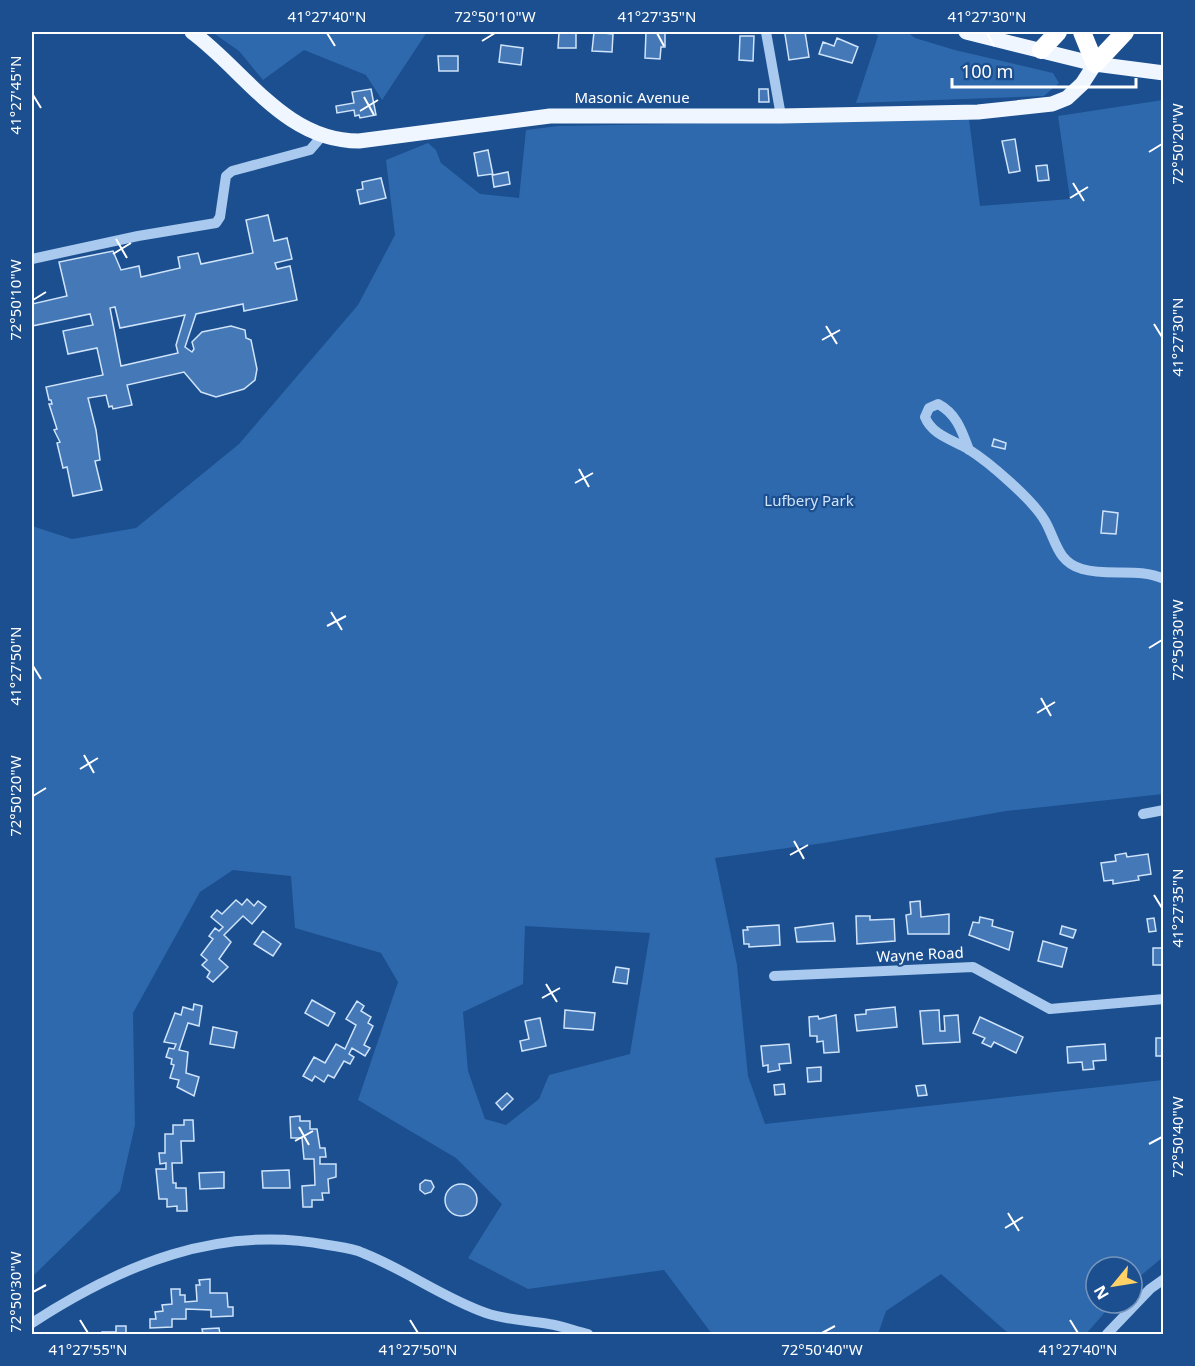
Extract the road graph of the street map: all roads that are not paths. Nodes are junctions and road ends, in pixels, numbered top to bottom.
1 (192, 32) edge
2 (766, 32) edge
3 (966, 32) edge
4 (1058, 32) edge
5 (1082, 32) edge
6 (1125, 32) edge
7 (1041, 50) junction
8 (1095, 64) junction
9 (1164, 73) edge
10 (781, 116) junction
11 (322, 136) junction
12 (32, 259) edge
13 (969, 450) junction
14 (1164, 579) edge
15 (1164, 810) edge
16 (1143, 814) dead end
17 (774, 976) dead end
18 (1164, 999) edge
19 (1164, 1280) edge
20 (32, 1323) edge
21 (550, 1330) edge
22 (588, 1335) edge
23 (1107, 1335) edge

1 - 11 main road, Masonic Avenue
2 - 10 street
3 - 7 main road
4 - 7 highway
5 - 8 highway
6 - 8 highway
7 - 8 main road
8 - 9 main road
8 - 10 main road, Masonic Avenue
10 - 11 main road, Masonic Avenue
11 - 12 street
13 - 13 street
13 - 14 street
15 - 16 street
17 - 18 street, Wayne Road
19 - 23 street
20 - 21 street
21 - 22 street

